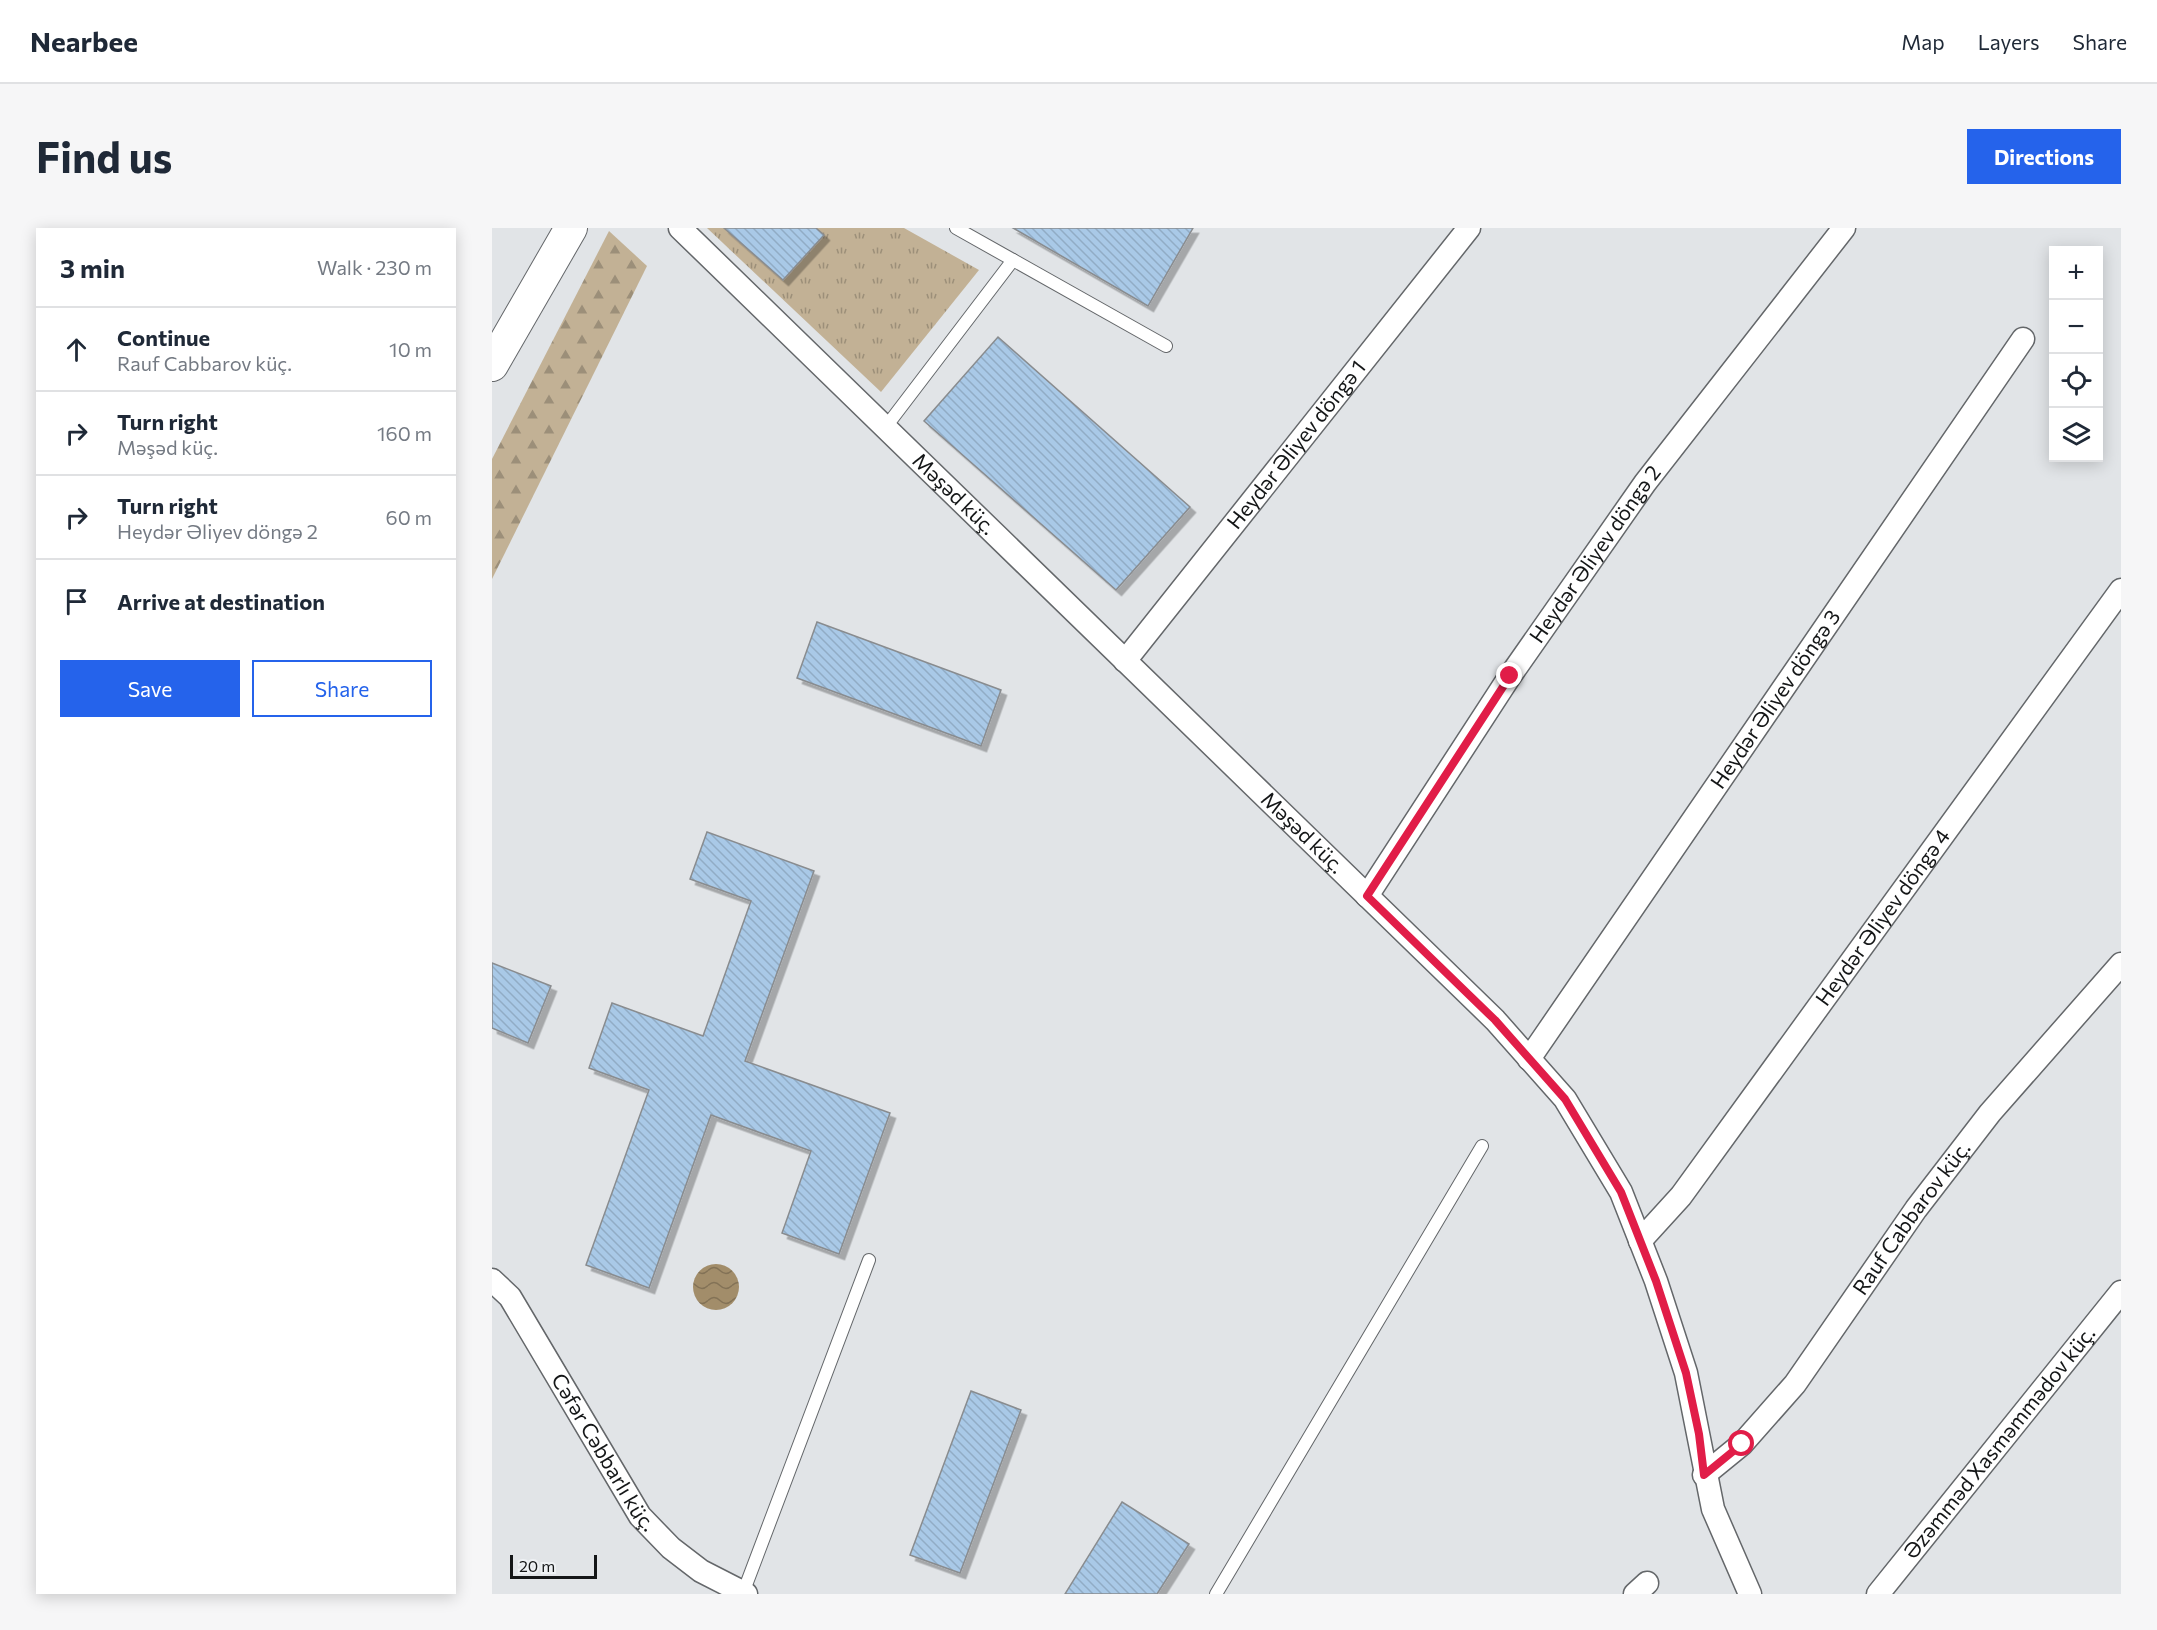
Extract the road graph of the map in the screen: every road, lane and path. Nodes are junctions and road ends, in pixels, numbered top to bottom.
1 (571, 228) edge
2 (680, 228) edge
3 (956, 228) edge
4 (1469, 228) edge
5 (1844, 228) edge
6 (1013, 260) junction
7 (2023, 339) dead end
8 (1166, 346) dead end
9 (492, 365) edge
10 (885, 428) junction
11 (2121, 590) edge
12 (1125, 660) junction
13 (1367, 896) junction
14 (2121, 964) edge
15 (1529, 1059) junction
16 (1482, 1146) dead end
17 (1640, 1241) junction
18 (869, 1260) dead end
19 (492, 1280) edge
20 (2121, 1292) edge
21 (1704, 1475) junction
22 (744, 1593) edge
23 (1216, 1594) edge
24 (1750, 1594) edge
25 (1878, 1594) edge

1 - 9 main road
2 - 10 street, Məşəd küç.
3 - 6 lane
4 - 12 street, Heydər Əliyev döngə 1
5 - 13 street, Heydər Əliyev döngə 2
6 - 8 lane
6 - 10 lane
7 - 15 street, Heydər Əliyev döngə 3
10 - 12 street, Məşəd küç.
11 - 17 street, Heydər Əliyev döngə 4
12 - 13 street, Məşəd küç.
13 - 15 street, Məşəd küç.
14 - 21 street, Rauf Cabbarov küç.
15 - 17 street, Məşəd küç.
16 - 23 lane
17 - 21 street, Məşəd küç.
18 - 22 lane
19 - 22 street, Cəfər Cəbbarlı küç.
20 - 25 street, Əzəmməd Xasməmmədov küç.
21 - 24 street, Məşəd küç.

